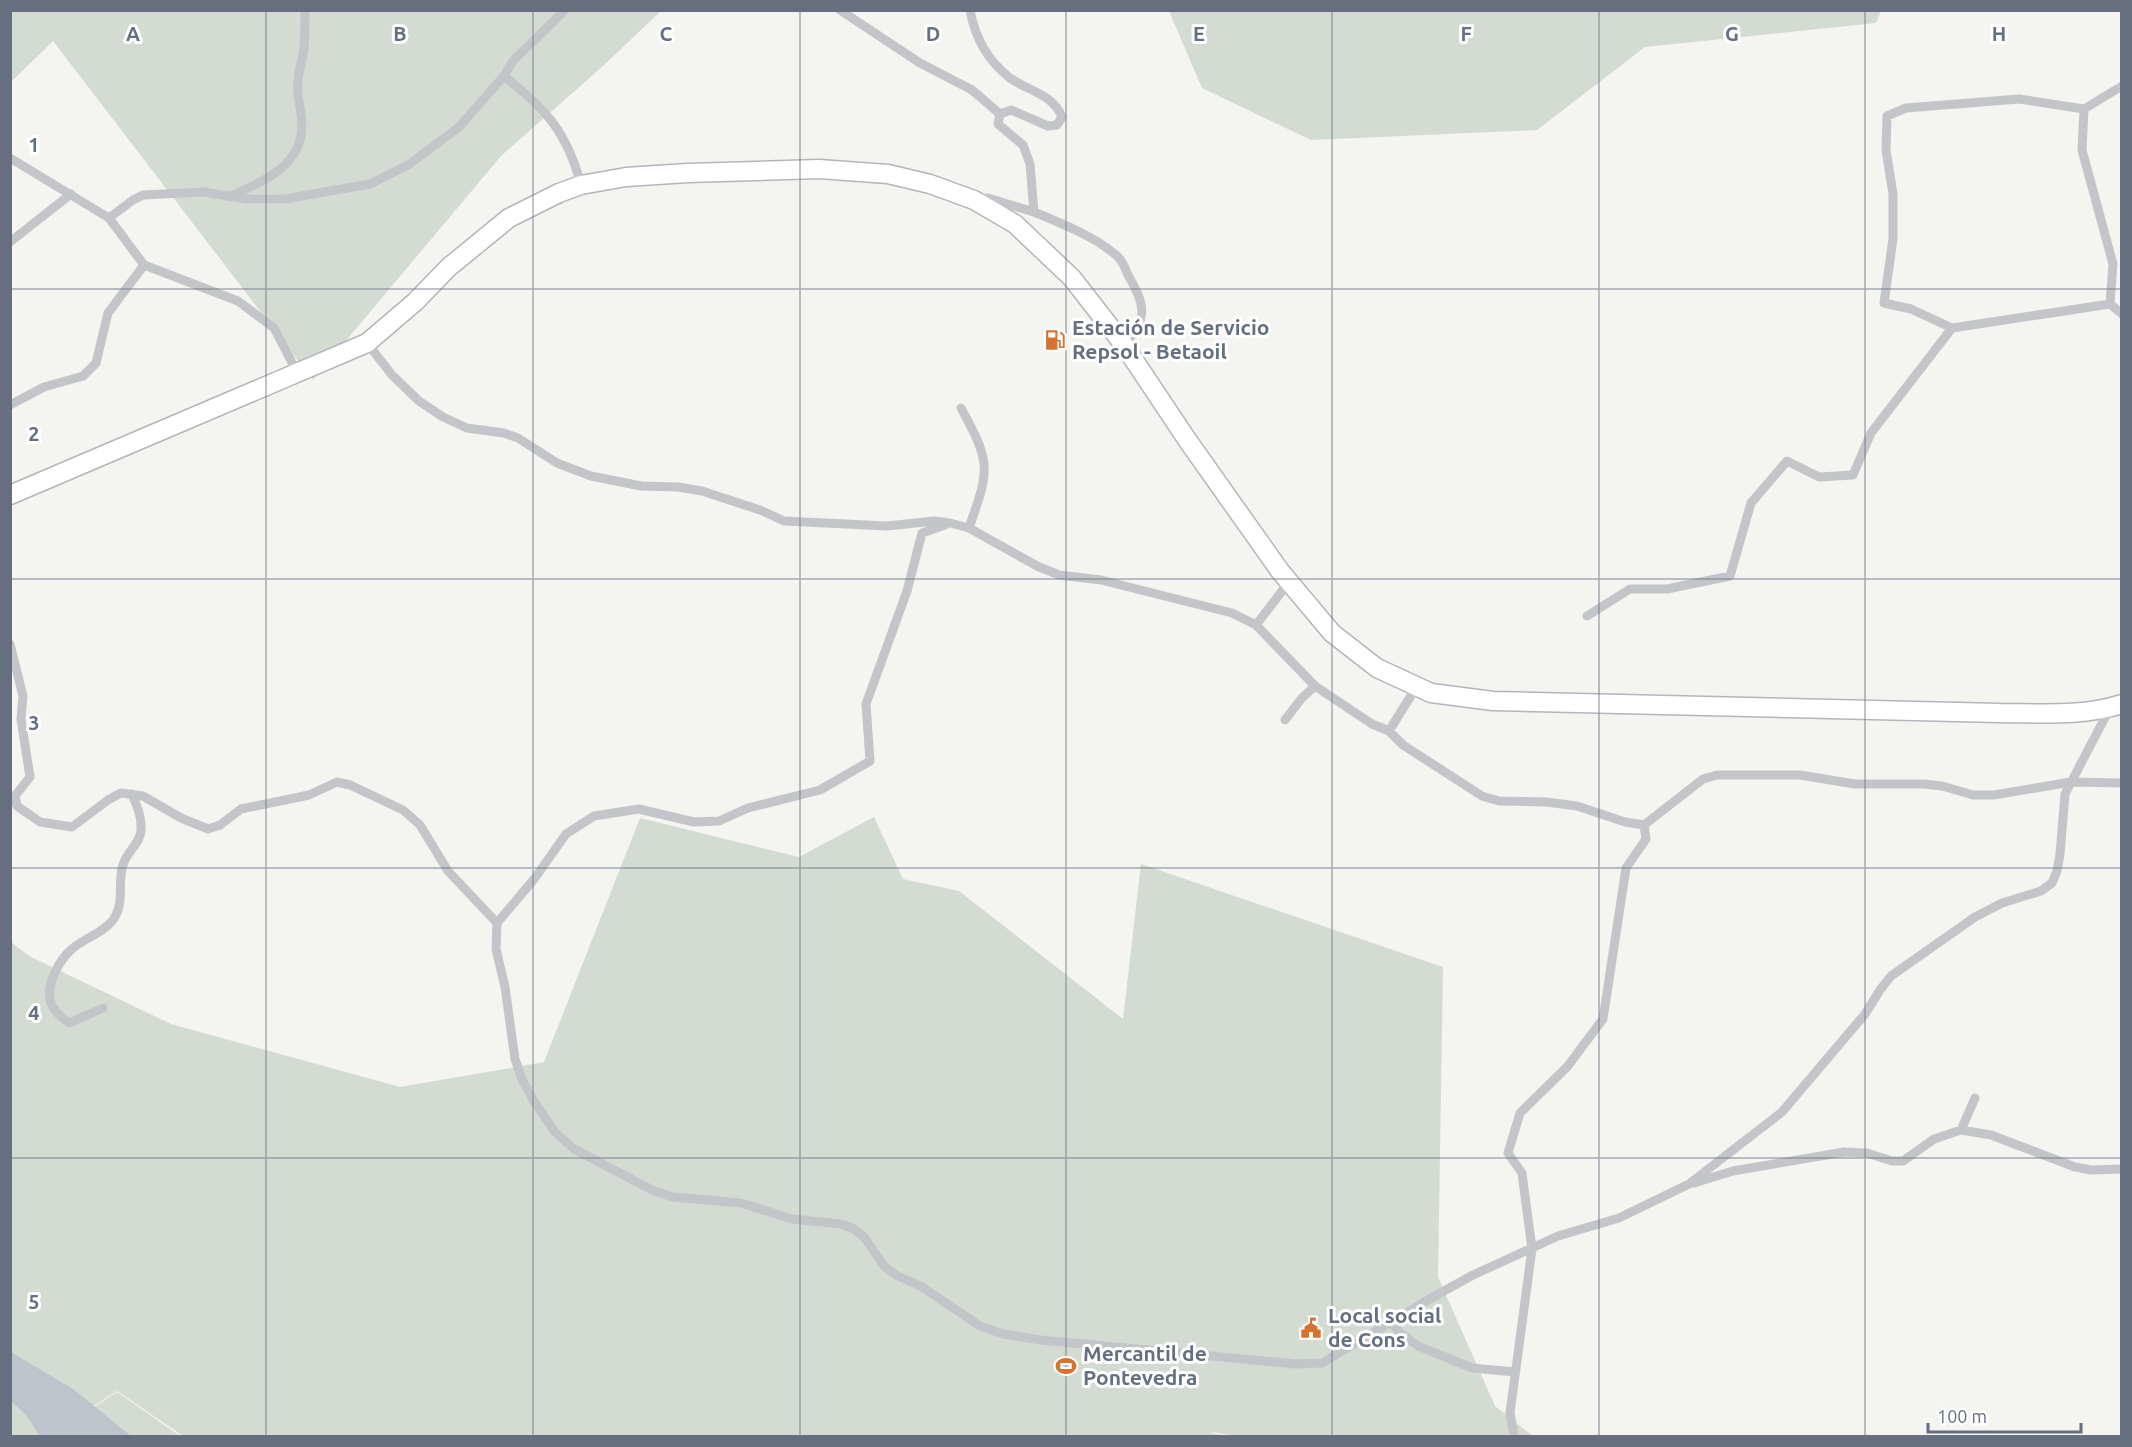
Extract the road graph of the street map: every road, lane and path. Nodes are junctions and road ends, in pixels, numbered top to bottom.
1 (305, 10) edge
2 (565, 10) edge
3 (840, 10) edge
4 (970, 10) edge
5 (504, 76) junction
6 (2121, 86) edge
7 (2084, 109) junction
8 (1000, 114) junction
9 (10, 158) edge
10 (581, 185) junction
11 (71, 194) junction
12 (231, 196) junction
13 (974, 200) junction
14 (1034, 212) junction
15 (109, 218) junction
16 (10, 242) edge
17 (144, 266) junction
18 (2110, 304) junction
19 (2121, 314) edge
20 (1952, 328) junction
21 (367, 343) junction
22 (1124, 345) junction
23 (298, 374) junction
24 (10, 405) edge
25 (961, 408) dead end
26 (10, 495) edge
27 (950, 523) junction
28 (969, 528) junction
29 (1289, 582) junction
30 (1587, 616) dead end
31 (1256, 625) junction
32 (10, 644) edge
33 (1316, 686) junction
34 (1417, 686) junction
35 (2118, 703) edge
36 (1285, 720) dead end
37 (1389, 731) junction
38 (2071, 783) junction
39 (2121, 783) edge
40 (132, 794) junction
41 (1644, 825) junction
42 (497, 923) junction
43 (103, 1008) dead end
44 (1975, 1098) dead end
45 (1960, 1130) junction
46 (2121, 1169) edge
47 (1689, 1184) junction
48 (1532, 1249) junction
49 (1391, 1322) junction
50 (1515, 1372) junction
51 (1512, 1435) edge

1 - 12 street
2 - 5 street
3 - 8 street
4 - 8 street
5 - 10 street
5 - 12 street
6 - 7 street
7 - 18 street
7 - 20 street
8 - 14 street
9 - 11 street
10 - 13 highway
10 - 21 highway
11 - 15 street
11 - 16 street
12 - 15 street
13 - 14 street
13 - 22 highway
14 - 22 street
15 - 17 street
17 - 23 street
17 - 24 street
18 - 19 street
18 - 20 street
20 - 30 street
21 - 23 highway
21 - 27 street
22 - 29 highway
23 - 26 highway
25 - 28 street
27 - 28 street
27 - 42 street
28 - 31 street
29 - 31 street
29 - 34 highway
31 - 33 street
32 - 40 street
33 - 36 street
33 - 37 street
34 - 35 highway
34 - 37 street
35 - 38 street
37 - 41 street
38 - 39 street
38 - 41 street
38 - 47 street
40 - 42 street
40 - 43 street
41 - 48 street
42 - 49 street
44 - 45 street
45 - 46 street
45 - 47 street
47 - 48 street
48 - 49 street
48 - 50 street
49 - 50 street
50 - 51 street

